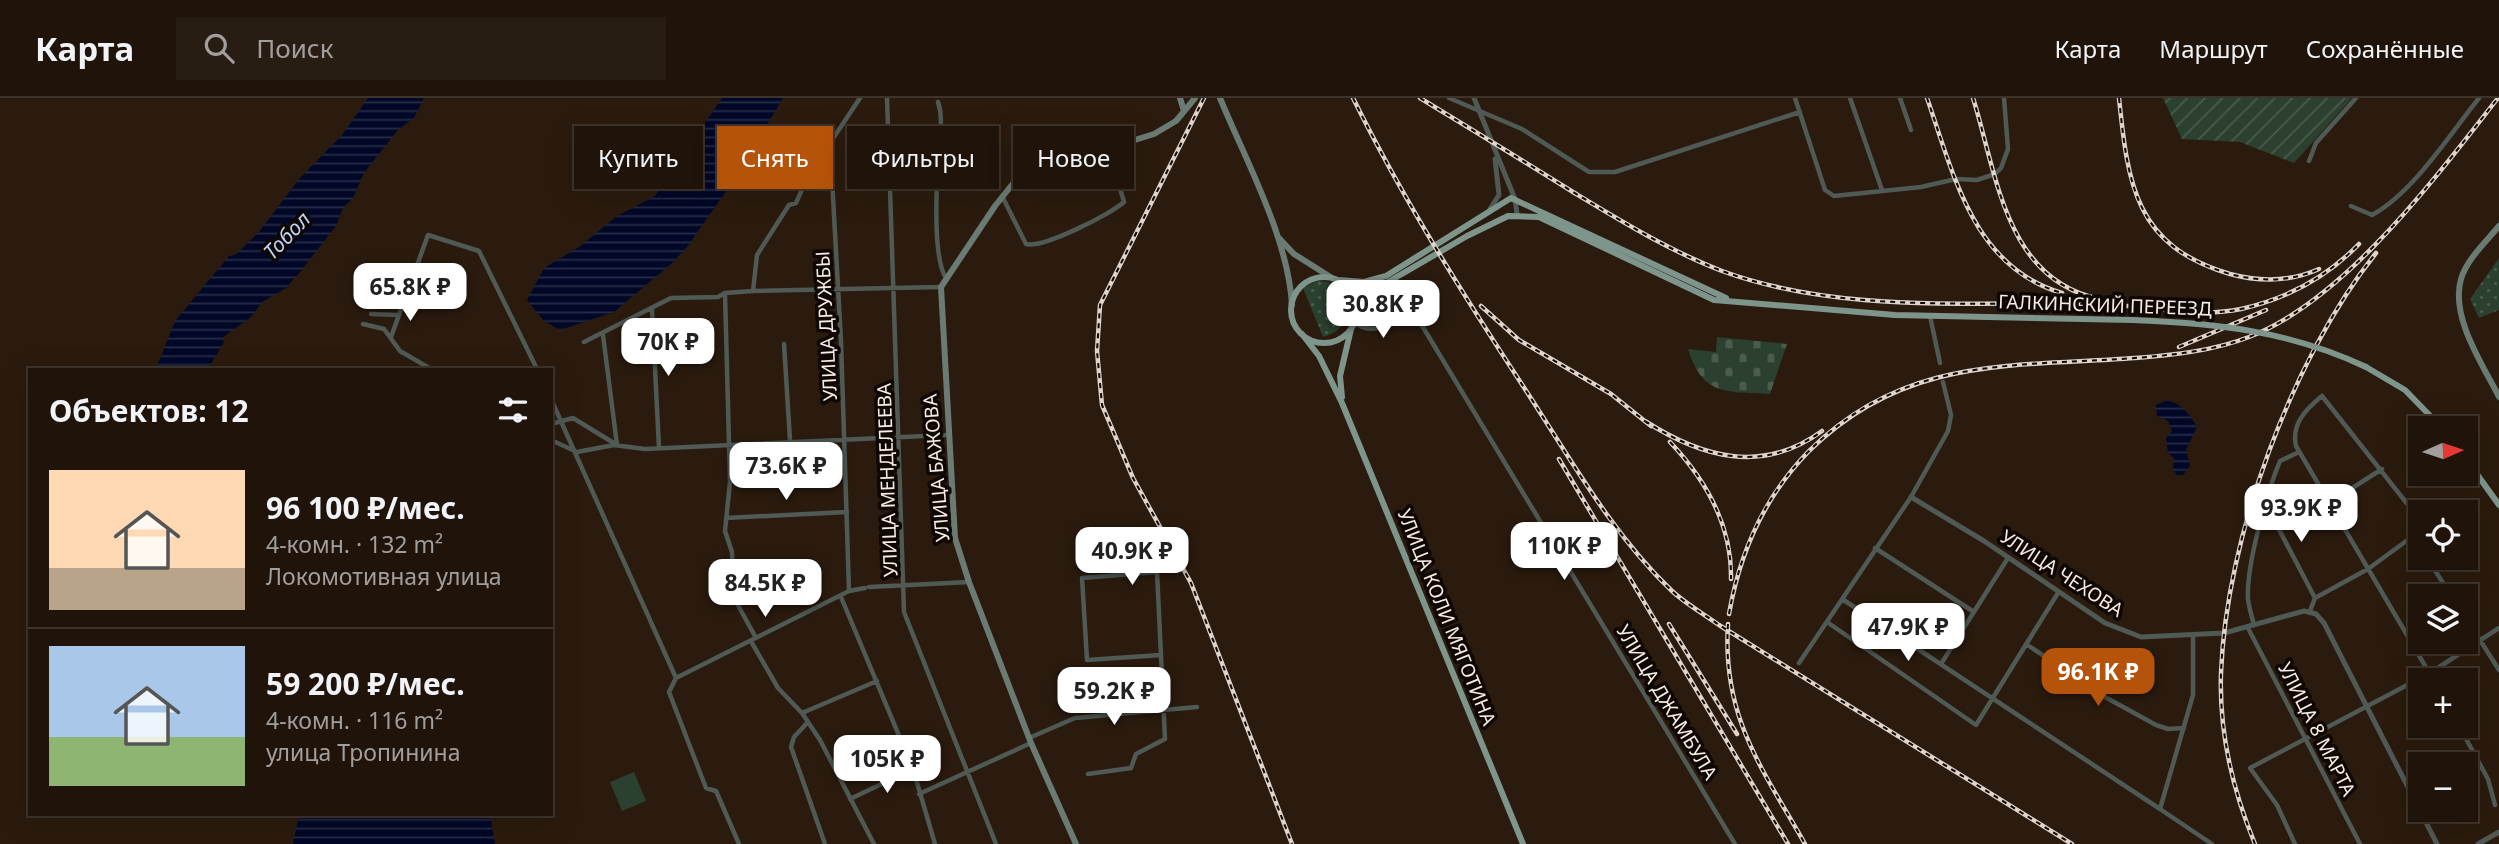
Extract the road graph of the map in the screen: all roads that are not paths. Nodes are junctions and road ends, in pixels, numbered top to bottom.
1 (860, 98) edge
2 (887, 98) edge
3 (932, 98) edge
4 (1180, 98) edge
5 (1195, 98) edge
6 (1220, 98) edge
7 (1449, 98) edge
8 (1475, 98) edge
9 (1795, 98) edge
10 (1850, 98) edge
11 (1900, 98) edge
12 (2004, 98) edge
13 (2357, 98) edge
14 (2479, 98) edge
15 (939, 100) edge
16 (1184, 111) junction
17 (1800, 112) junction
18 (1480, 113) junction
19 (1911, 130) dead end
20 (833, 138) edge
21 (1134, 140) edge
22 (1493, 149) junction
23 (2309, 161) dead end
24 (1013, 183) edge
25 (802, 189) edge
26 (833, 189) edge
27 (1120, 189) edge
28 (1512, 190) junction
29 (1882, 190) junction
30 (1002, 195) junction
31 (1516, 199) junction
32 (1527, 205) junction
33 (2351, 206) dead end
34 (1488, 213) junction
35 (1517, 214) junction
36 (2499, 226) edge
37 (1277, 236) junction
38 (946, 278) junction
39 (1335, 279) junction
40 (941, 287) junction
41 (892, 288) junction
42 (752, 291) junction
43 (839, 291) junction
44 (725, 293) junction
45 (1738, 303) junction
46 (1292, 305) junction
47 (652, 309) junction
48 (371, 314) dead end
49 (399, 315) junction
50 (1930, 316) junction
51 (1354, 323) junction
52 (363, 324) dead end
53 (1301, 334) junction
54 (603, 335) junction
55 (391, 337) junction
56 (584, 342) dead end
57 (784, 344) dead end
58 (1940, 363) dead end
59 (430, 368) edge
60 (537, 368) edge
61 (1943, 382) dead end
62 (2499, 397) edge
63 (553, 403) edge
64 (1342, 403) junction
65 (2430, 416) edge
66 (561, 420) junction
67 (553, 423) edge
68 (947, 435) junction
69 (900, 436) junction
70 (844, 439) junction
71 (790, 440) junction
72 (553, 441) edge
73 (727, 444) junction
74 (617, 445) junction
75 (659, 448) junction
76 (577, 452) junction
77 (2299, 453) junction
78 (2382, 469) junction
79 (2478, 476) edge
80 (1911, 496) junction
81 (2329, 503) junction
82 (2408, 504) edge
83 (2499, 505) edge
84 (2265, 511) junction
85 (847, 512) junction
86 (726, 518) junction
87 (2408, 540) edge
88 (1875, 548) junction
89 (2008, 558) junction
90 (2368, 569) junction
91 (968, 582) junction
92 (906, 583) junction
93 (849, 591) junction
94 (2058, 593) junction
95 (841, 597) junction
96 (2315, 598) junction
97 (1842, 599) junction
98 (2310, 611) junction
99 (1974, 612) junction
100 (1827, 622) junction
101 (2251, 626) junction
102 (2499, 628) edge
103 (2193, 637) junction
104 (2478, 637) edge
105 (756, 638) junction
106 (2480, 640) junction
107 (752, 643) junction
108 (2026, 644) junction
109 (1161, 655) junction
110 (1800, 663) dead end
111 (1941, 664) junction
112 (2427, 668) edge
113 (2438, 668) edge
114 (2499, 670) edge
115 (676, 678) junction
116 (877, 681) junction
117 (2408, 685) edge
118 (1992, 698) junction
119 (2367, 706) junction
120 (1197, 707) dead end
121 (1164, 710) junction
122 (802, 713) junction
123 (808, 722) junction
124 (2184, 728) junction
125 (2306, 738) junction
126 (2466, 738) edge
127 (1030, 741) junction
128 (913, 769) junction
129 (967, 772) junction
130 (1088, 774) dead end
131 (919, 792) junction
132 (850, 799) junction
133 (2495, 805) dead end
134 (2160, 809) junction
135 (2499, 832) edge
136 (738, 844) edge
137 (825, 844) edge
138 (874, 844) edge
139 (935, 844) edge
140 (996, 844) edge
141 (1076, 844) edge
142 (1523, 844) edge
143 (1735, 844) edge
144 (2212, 844) edge
145 (2295, 844) edge
146 (2360, 844) edge
147 (2437, 844) edge
148 (2478, 844) edge

1 - 20 street
2 - 41 street, УЛИЦА МЕНДЕЛЕЕВА
3 - 15 street
4 - 16 main road
5 - 16 main road
6 - 37 main road
7 - 18 street
8 - 18 street
9 - 17 street
10 - 29 street
11 - 19 street
12 - 29 street
13 - 23 street
14 - 33 street
15 - 38 street
16 - 21 main road
17 - 18 street
17 - 29 street
18 - 22 street
22 - 28 street
22 - 34 street
24 - 30 main road
25 - 42 street
26 - 43 street, УЛИЦА ДРУЖБЫ
27 - 30 street
28 - 31 street
28 - 32 street
30 - 38 main road
31 - 32 main road, ГАЛКИНСКИЙ ПЕРЕЕЗД
31 - 34 main road
31 - 35 street
32 - 45 main road, ГАЛКИНСКИЙ ПЕРЕЕЗД
34 - 39 main road
35 - 45 main road, ГАЛКИНСКИЙ ПЕРЕЕЗД
35 - 51 main road
36 - 62 main road
37 - 39 main road
37 - 46 main road
38 - 40 main road
39 - 46 main road
39 - 51 main road
40 - 41 street
40 - 68 main road, УЛИЦА БАЖОВА
41 - 43 street
41 - 69 street, УЛИЦА МЕНДЕЛЕЕВА
42 - 43 street
42 - 44 street
43 - 70 street, УЛИЦА ДРУЖБЫ
44 - 47 street
44 - 73 street
45 - 50 main road, ГАЛКИНСКИЙ ПЕРЕЕЗД
46 - 53 main road
47 - 54 street
47 - 75 street
48 - 49 street
49 - 55 street
49 - 60 street
50 - 58 street
50 - 65 main road, ГАЛКИНСКИЙ ПЕРЕЕЗД, bridge
51 - 53 main road
51 - 64 main road, УЛИЦА КОЛИ МЯГОТИНА
51 - 143 street, УЛИЦА ДЖАМБУЛА
52 - 55 street
53 - 64 main road, УЛИЦА КОЛИ МЯГОТИНА
54 - 56 street
54 - 74 street
55 - 59 street
57 - 71 street
61 - 80 street
63 - 66 street
64 - 142 main road, УЛИЦА КОЛИ МЯГОТИНА
66 - 67 street
66 - 74 street
66 - 76 street
68 - 69 street
68 - 91 main road, УЛИЦА БАЖОВА
69 - 70 street
69 - 92 street, УЛИЦА МЕНДЕЛЕЕВА
70 - 71 street
70 - 85 street, УЛИЦА ДРУЖБЫ
71 - 73 street
72 - 76 street
73 - 75 street
73 - 86 street
74 - 75 street
74 - 76 street
76 - 115 street
77 - 78 street
77 - 81 street
77 - 84 street, УЛИЦА 8 МАРТА
78 - 81 street
78 - 82 street
79 - 83 main road
80 - 88 street
80 - 89 street, УЛИЦА ЧЕХОВА
81 - 90 street
84 - 96 street
84 - 101 street, УЛИЦА 8 МАРТА
85 - 86 street
85 - 93 street, УЛИЦА ДРУЖБЫ
86 - 105 street
87 - 90 street
88 - 97 street
88 - 99 street
89 - 94 street, УЛИЦА ЧЕХОВА
89 - 99 street
90 - 96 street
90 - 112 street
91 - 92 street
91 - 127 main road, УЛИЦА БАЖОВА
92 - 93 street
92 - 129 street, УЛИЦА МЕНДЕЛЕЕВА
93 - 95 street
94 - 103 street, УЛИЦА ЧЕХОВА
94 - 108 street
95 - 105 street
95 - 116 street
96 - 98 street
97 - 100 street
97 - 111 street
98 - 101 street, УЛИЦА ЧЕХОВА
98 - 119 street
99 - 111 street
100 - 110 street
100 - 118 street
101 - 103 street, УЛИЦА ЧЕХОВА
101 - 125 street, УЛИЦА 8 МАРТА
102 - 106 street
103 - 124 street
104 - 106 street
105 - 107 street
106 - 113 street
106 - 114 street
107 - 115 street
107 - 122 street
108 - 118 street
108 - 124 street
109 - 109 street
109 - 121 street
111 - 118 street
115 - 136 street
116 - 122 street
116 - 128 street
117 - 119 street
118 - 134 street
119 - 125 street
119 - 147 street
120 - 121 street
121 - 127 street
121 - 130 street
122 - 123 street
123 - 132 street
123 - 137 street
124 - 134 street
125 - 145 street
125 - 146 street, УЛИЦА 8 МАРТА
126 - 133 street
127 - 129 street
127 - 141 main road, УЛИЦА БАЖОВА
128 - 131 street
128 - 132 street
129 - 131 street
129 - 140 street, УЛИЦА МЕНДЕЛЕЕВА
131 - 139 street
132 - 138 street
134 - 144 street
135 - 148 street

